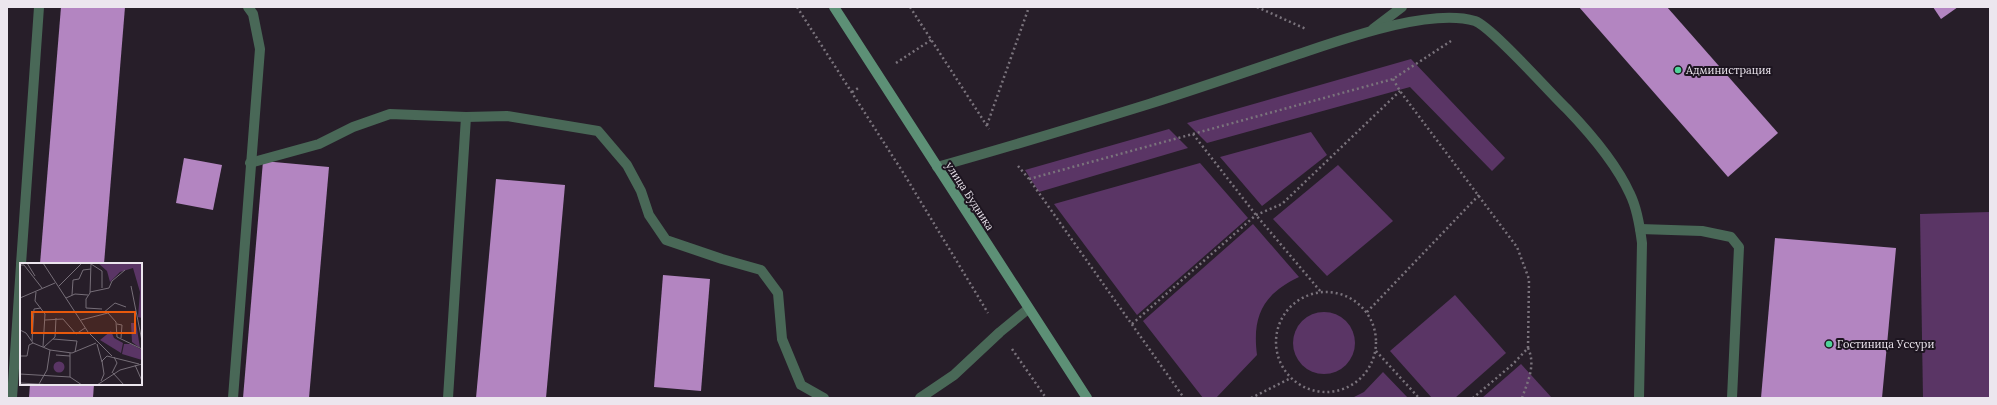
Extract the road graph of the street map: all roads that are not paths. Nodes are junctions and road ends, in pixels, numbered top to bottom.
1 (38, 7) edge
2 (248, 7) edge
3 (834, 7) edge
4 (1402, 7) edge
5 (1370, 31) junction
6 (466, 117) junction
7 (250, 162) junction
8 (937, 167) junction
9 (1640, 229) junction
10 (21, 263) edge
11 (20, 280) edge
12 (1028, 309) junction
13 (12, 398) edge
14 (233, 398) edge
15 (448, 398) edge
16 (824, 398) edge
17 (920, 398) edge
18 (1087, 398) edge
19 (1639, 398) edge
20 (1732, 398) edge

1 - 10 lane
2 - 7 lane
3 - 8 main road, улица Будника
4 - 5 lane
5 - 8 lane
5 - 9 lane
6 - 7 lane
6 - 15 lane
6 - 16 lane
7 - 14 lane
8 - 12 main road, улица Будника
9 - 19 lane
9 - 20 lane
11 - 13 lane
12 - 17 lane
12 - 18 main road, улица Будника

